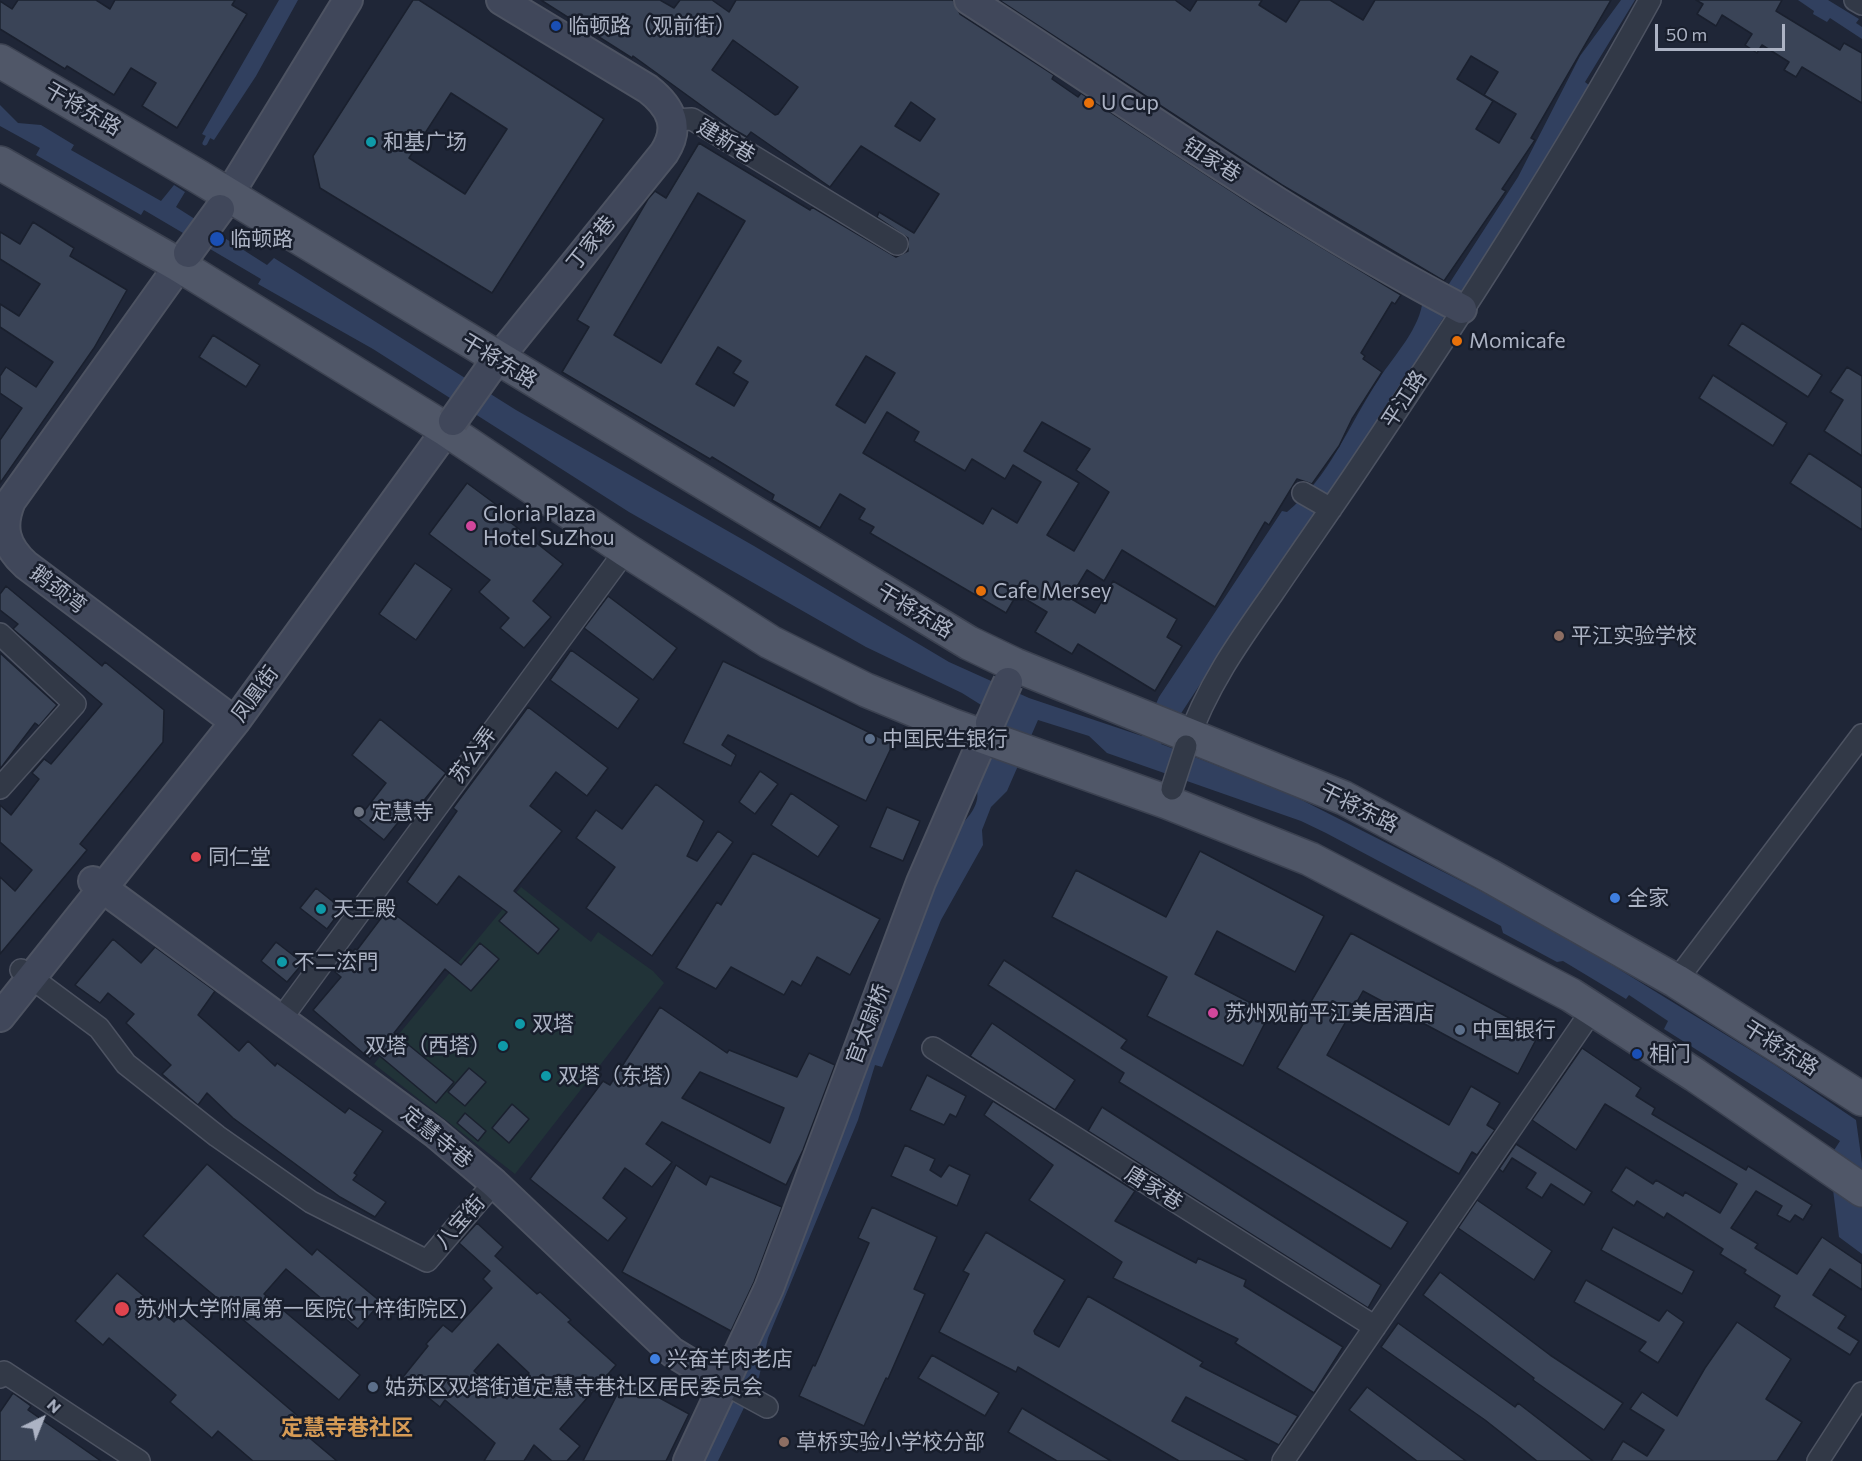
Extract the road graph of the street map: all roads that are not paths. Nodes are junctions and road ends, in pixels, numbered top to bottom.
1 (348, 0) edge
2 (501, 0) edge
3 (969, 0) edge
4 (1650, 0) edge
5 (1856, 0) edge
6 (1862, 4) edge
7 (0, 61) edge
8 (673, 120) junction
9 (0, 163) edge
10 (224, 203) junction
11 (897, 244) dead end
12 (183, 259) junction
13 (1452, 304) junction
14 (493, 365) junction
15 (450, 426) junction
16 (1303, 493) dead end
17 (1328, 508) junction
18 (4, 547) edge
19 (626, 550) junction
20 (0, 634) edge
21 (1011, 674) junction
22 (230, 718) junction
23 (989, 733) junction
24 (1862, 735) edge
25 (1186, 737) junction
26 (0, 788) edge
27 (1170, 795) junction
28 (98, 885) junction
29 (26, 974) junction
30 (1676, 981) junction
31 (0, 996) edge
32 (1593, 1009) junction
33 (0, 1017) edge
34 (281, 1019) junction
35 (933, 1048) dead end
36 (1862, 1099) edge
37 (1846, 1173) edge
38 (494, 1183) junction
39 (1375, 1327) junction
40 (0, 1377) edge
41 (727, 1385) junction
42 (1862, 1393) edge
43 (759, 1403) dead end
44 (139, 1461) edge
45 (687, 1461) edge
46 (1283, 1461) edge
47 (1818, 1461) edge

1 - 10 main road
2 - 8 main road, 建新巷
3 - 13 main road, 钮家巷
4 - 13 street, 平江路
5 - 6 street
7 - 10 main road, 干将东路
8 - 11 street, 建新巷
8 - 14 main road, 丁家巷
9 - 12 main road
10 - 12 main road, bridge
10 - 14 main road, 干将东路
12 - 15 main road
12 - 18 main road, 鹅颈湾
13 - 17 street, 平江路
14 - 15 main road, 凤凰街, bridge
14 - 21 main road, 干将东路
15 - 19 main road
15 - 22 main road, 凤凰街
16 - 17 street
17 - 25 street, 平江路
18 - 22 main road, 鹅颈湾
19 - 23 main road
19 - 34 street, 苏公弄
20 - 26 street
21 - 23 main road, 官太尉桥, bridge
21 - 25 main road, 干将东路
22 - 28 main road, 凤凰街
23 - 27 main road
23 - 41 main road, 官太尉桥
24 - 30 street
25 - 27 street, 平江路, bridge
25 - 30 main road, 干将东路
27 - 32 main road
28 - 29 main road, 凤凰街
28 - 34 main road, 定慧寺巷
29 - 31 main road, 凤凰街
29 - 33 main road, 凤凰街
29 - 38 street, 八宝街
30 - 36 main road, 干将东路
32 - 37 main road
32 - 39 street
34 - 38 main road, 定慧寺巷
35 - 39 street, 唐家巷
38 - 41 main road, 定慧寺巷
39 - 46 street
40 - 44 street
41 - 43 street, 定慧寺巷
41 - 45 main road, 官太尉桥
42 - 47 street

